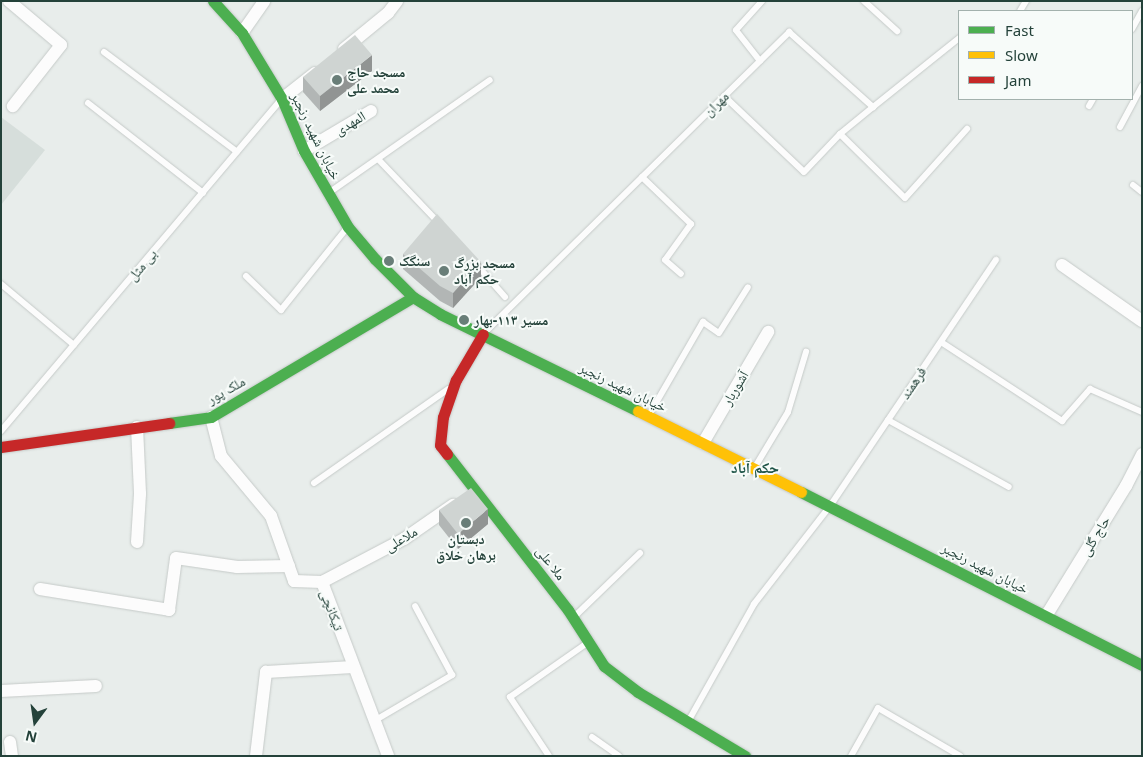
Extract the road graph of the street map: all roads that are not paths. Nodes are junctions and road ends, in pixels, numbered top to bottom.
1 (9, 1) edge
2 (213, 1) edge
3 (264, 1) edge
4 (397, 1) edge
5 (762, 1) edge
6 (864, 1) edge
7 (1142, 11) edge
8 (1133, 27) edge
9 (897, 31) dead end
10 (242, 33) junction
11 (958, 39) edge
12 (104, 52) dead end
13 (760, 61) junction
14 (490, 80) dead end
15 (1142, 86) edge
16 (724, 96) junction
17 (282, 99) junction
18 (1092, 100) edge
19 (88, 103) dead end
20 (14, 106) dead end
21 (1089, 106) dead end
22 (874, 107) junction
23 (370, 111) dead end
24 (1120, 126) dead end
25 (967, 129) dead end
26 (840, 134) junction
27 (304, 151) junction
28 (237, 152) junction
29 (378, 159) junction
30 (642, 177) junction
31 (1133, 185) dead end
32 (1142, 192) edge
33 (203, 193) junction
34 (327, 194) junction
35 (441, 225) edge
36 (348, 226) junction
37 (996, 260) dead end
38 (473, 261) edge
39 (1062, 265) dead end
40 (682, 274) dead end
41 (246, 276) dead end
42 (1, 284) edge
43 (748, 287) dead end
44 (505, 297) dead end
45 (413, 298) junction
46 (1142, 321) edge
47 (768, 332) dead end
48 (483, 334) junction
49 (941, 342) junction
50 (74, 345) junction
51 (806, 352) dead end
52 (454, 385) junction
53 (1142, 412) edge
54 (649, 416) junction
55 (211, 417) junction
56 (888, 420) junction
57 (136, 427) junction
58 (1, 431) edge
59 (703, 443) junction
60 (1, 447) edge
61 (1142, 454) edge
62 (755, 468) junction
63 (314, 483) dead end
64 (1009, 487) dead end
65 (476, 490) junction
66 (830, 506) junction
67 (136, 542) dead end
68 (640, 553) dead end
69 (289, 566) junction
70 (322, 582) junction
71 (40, 589) dead end
72 (416, 606) dead end
73 (1046, 616) junction
74 (574, 618) junction
75 (588, 642) junction
76 (1142, 665) edge
77 (353, 667) junction
78 (96, 686) dead end
79 (1, 691) edge
80 (374, 721) junction
81 (688, 722) junction
82 (592, 736) dead end
83 (10, 742) dead end
84 (12, 756) edge
85 (256, 756) edge
86 (388, 756) edge
87 (549, 756) edge
88 (619, 756) edge
89 (745, 756) edge
90 (851, 756) edge
91 (960, 756) edge

1 - 20 street
2 - 10 street, خیابان شهید رنجبر
3 - 10 street
4 - 17 street
5 - 13 lane
6 - 9 lane
7 - 8 lane
10 - 17 street, خیابان شهید رنجبر
11 - 22 lane
12 - 28 lane
13 - 16 lane, مهران
13 - 22 lane, مهران
14 - 29 lane
15 - 24 lane
16 - 26 lane
16 - 30 lane, مهران
17 - 27 street, خیابان شهید رنجبر
17 - 28 lane, بی مثل
18 - 21 lane
19 - 33 lane
22 - 26 lane
23 - 27 street, المهدی
25 - 26 lane
27 - 34 street, خیابان شهید رنجبر
28 - 33 lane, بی مثل
29 - 34 lane
29 - 35 lane
30 - 40 lane
30 - 48 lane, مهران
31 - 32 lane
33 - 50 lane, بی مثل
34 - 36 street, خیابان شهید رنجبر
36 - 41 lane
36 - 45 street, خیابان شهید رنجبر
37 - 49 lane, فرهمند
38 - 44 lane
39 - 46 street
42 - 50 lane
43 - 54 lane
45 - 48 street, خیابان شهید رنجبر
45 - 55 street, ملک پور
47 - 59 street, آشوربار
48 - 52 street, ملا علی
48 - 54 street, خیابان شهید رنجبر
49 - 53 lane
49 - 56 lane, فرهمند
50 - 58 lane, بی مثل
51 - 62 lane
52 - 63 lane
52 - 65 street, ملا علی
54 - 59 street, خیابان شهید رنجبر
55 - 57 street, ملک پور
55 - 69 street, تیکانچی
56 - 64 lane
56 - 66 lane, فرهمند
57 - 60 street, ملک پور
57 - 67 street
59 - 62 street, خیابان شهید رنجبر
61 - 73 street, حاج گلی
62 - 66 street, خیابان شهید رنجبر
65 - 70 street, ملاعلی
65 - 74 street, ملا علی
66 - 73 street, خیابان شهید رنجبر
66 - 81 lane, فرهمند
68 - 74 lane
69 - 70 street, تیکانچی
69 - 71 street
70 - 77 street, تیکانچی
72 - 80 lane
73 - 76 street, خیابان شهید رنجبر
74 - 75 street, ملا علی
75 - 81 street, ملا علی
75 - 87 lane
77 - 80 street, تیکانچی
77 - 85 street
78 - 79 street
80 - 86 street, تیکانچی
81 - 89 street, ملا علی
82 - 88 lane
83 - 84 street
90 - 91 lane

